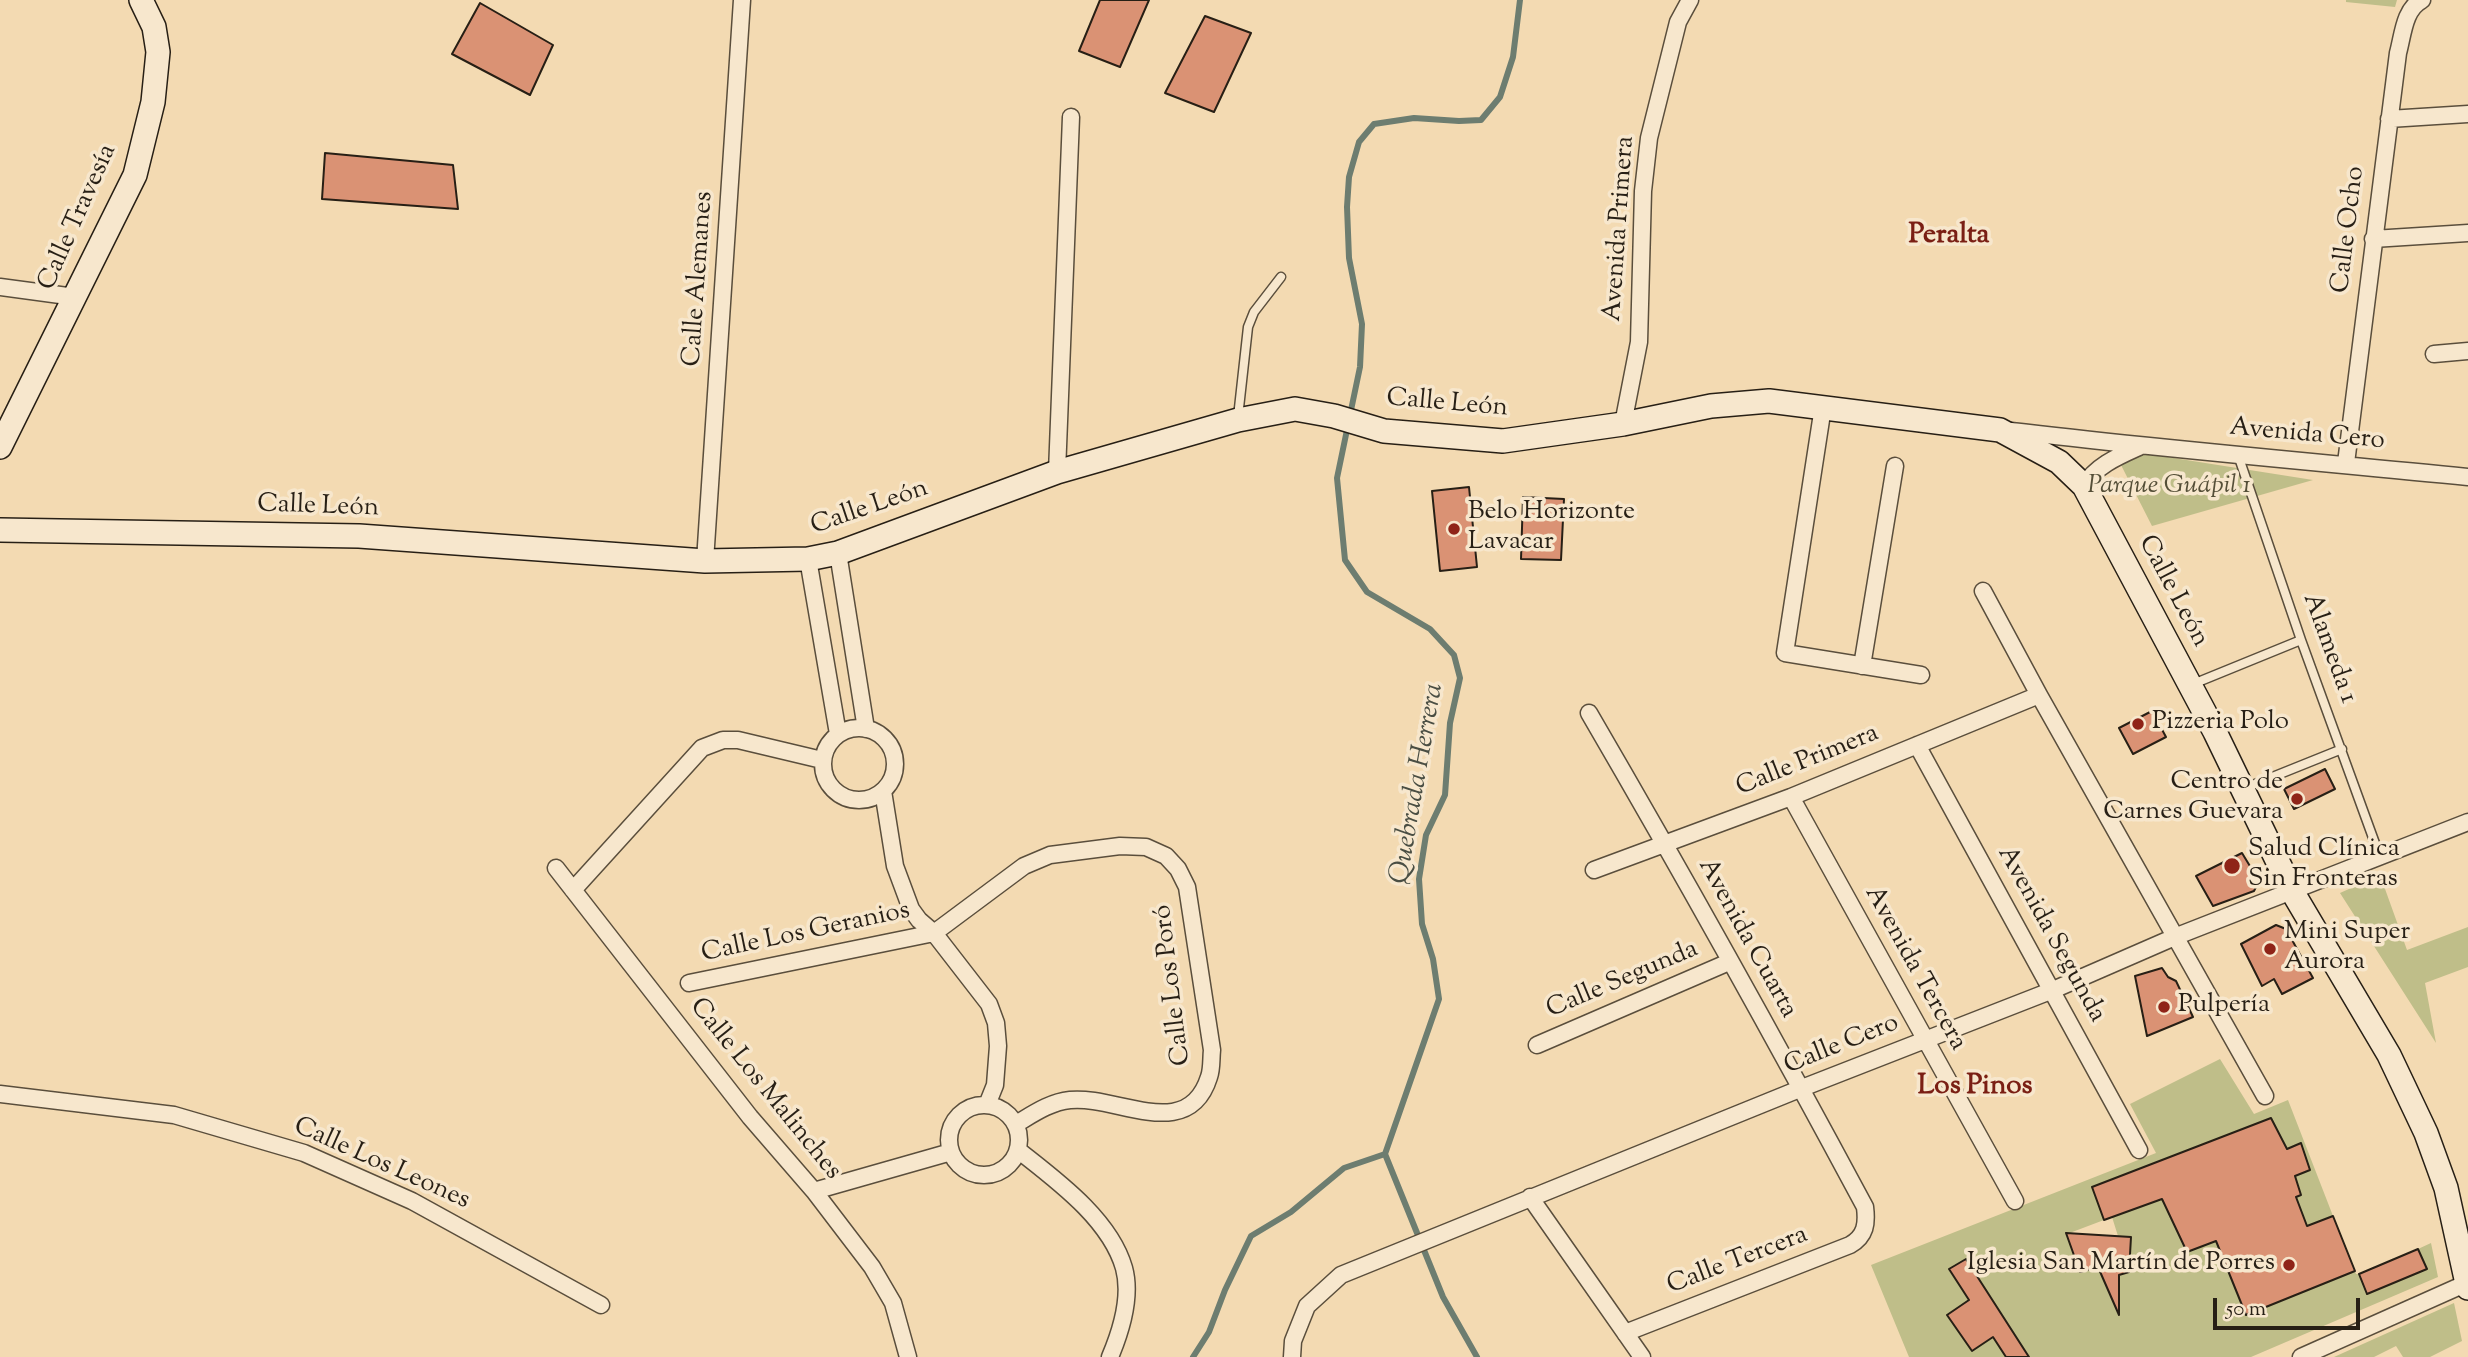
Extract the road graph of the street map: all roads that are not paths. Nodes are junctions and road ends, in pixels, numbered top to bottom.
1 (141, 0) edge
2 (742, 0) edge
3 (1690, 0) edge
4 (1704, 0) edge
5 (2418, 2) edge
6 (1678, 22) junction
7 (2468, 114) edge
8 (1071, 117) dead end
9 (2389, 119) junction
10 (2468, 233) edge
11 (2373, 239) junction
12 (1281, 277) dead end
13 (0, 287) edge
14 (75, 297) junction
15 (2468, 351) edge
16 (2434, 354) dead end
17 (1823, 407) junction
18 (1238, 420) junction
19 (1623, 424) junction
20 (2000, 430) junction
21 (2141, 446) junction
22 (0, 447) edge
23 (2238, 455) junction
24 (2347, 463) junction
25 (1895, 466) dead end
26 (1057, 472) junction
27 (2468, 477) edge
28 (2084, 486) junction
29 (0, 530) edge
30 (838, 553) junction
31 (808, 559) junction
32 (705, 561) junction
33 (1983, 591) dead end
34 (2301, 640) junction
35 (1862, 666) junction
36 (1921, 676) dead end
37 (2190, 685) junction
38 (2039, 695) junction
39 (1589, 713) dead end
40 (866, 729) junction
41 (838, 734) junction
42 (1917, 745) junction
43 (2342, 749) junction
44 (822, 760) junction
45 (2243, 789) junction
46 (883, 791) junction
47 (1791, 797) junction
48 (2468, 822) edge
49 (1665, 844) junction
50 (2381, 857) junction
51 (556, 868) dead end
52 (1594, 870) dead end
53 (573, 890) junction
54 (2292, 891) junction
55 (934, 933) junction
56 (2177, 936) junction
57 (1729, 962) junction
58 (689, 983) dead end
59 (2053, 990) junction
60 (1925, 1039) junction
61 (1537, 1045) dead end
62 (1802, 1088) junction
63 (0, 1094) edge
64 (2265, 1096) dead end
65 (986, 1105) junction
66 (1016, 1124) junction
67 (1018, 1150) junction
68 (2139, 1150) dead end
69 (951, 1152) junction
70 (814, 1191) junction
71 (1530, 1197) junction
72 (2015, 1201) dead end
73 (1864, 1231) joint
74 (2465, 1258) edge
75 (2467, 1283) edge
76 (2468, 1288) edge
77 (601, 1305) dead end
78 (1625, 1333) junction
79 (908, 1357) edge
80 (1110, 1357) edge
81 (1293, 1357) edge
82 (1642, 1357) edge
83 (2301, 1357) edge

1 - 14 main road, Calle Travesía
2 - 32 street, Calle Alemanes
3 - 6 street, Avenida Primera
4 - 6 street
5 - 9 street, Calle Ocho
6 - 19 street, Avenida Primera
7 - 9 street
8 - 26 street
9 - 11 street, Calle Ocho
10 - 11 street
11 - 24 street, Calle Ocho
12 - 18 lane
13 - 14 street
14 - 22 main road, Calle Travesía
15 - 16 street
17 - 19 main road, Calle León
17 - 20 main road, Calle León
17 - 35 street
18 - 19 main road, Calle León
18 - 26 main road, Calle León
20 - 21 street, Avenida Cero
20 - 28 main road, Calle León
21 - 23 street, Avenida Cero
21 - 28 street
23 - 24 street, Avenida Cero
23 - 34 lane, Alameda 1
24 - 27 street, Avenida Cero
25 - 35 street
26 - 30 main road, Calle León
28 - 37 main road, Calle León
29 - 32 main road, Calle León
30 - 31 main road, Calle León
30 - 40 street
31 - 32 main road, Calle León
31 - 41 street
33 - 38 street
34 - 37 lane
34 - 43 lane, Alameda 1
35 - 36 street
37 - 45 main road, Calle León
38 - 42 street, Calle Primera
38 - 56 street
39 - 49 street, Avenida Cuarta
40 - 41 street
40 - 46 street
41 - 44 street
42 - 47 street, Calle Primera
42 - 59 street, Avenida Segunda
43 - 45 lane
43 - 50 lane, Alameda 1
44 - 46 street
44 - 53 street
45 - 54 main road, Calle León
46 - 55 street
47 - 49 street, Calle Primera
47 - 60 street, Avenida Tercera
48 - 50 street
49 - 52 street, Calle Primera
49 - 57 street, Avenida Cuarta
50 - 54 street
51 - 53 street, Calle Los Malinches
53 - 70 street, Calle Los Malinches
54 - 56 street, Calle Cero
54 - 74 main road, Calle León
55 - 58 street, Calle Los Geranios
55 - 65 street
55 - 66 street, Calle Los Poró
56 - 59 street, Calle Cero
56 - 64 street
57 - 61 street, Calle Segunda
57 - 62 street, Avenida Cuarta
59 - 60 street, Calle Cero
59 - 68 street, Avenida Segunda
60 - 62 street, Calle Cero
60 - 72 street, Avenida Tercera
62 - 71 street, Calle Cero
62 - 73 street, Avenida Cuarta
63 - 77 street, Calle Los Leones
65 - 66 street
65 - 69 street
66 - 67 street
67 - 69 street
67 - 80 street
69 - 70 street
70 - 79 street, Calle Los Malinches
71 - 78 street
71 - 81 street, Calle Cero
73 - 78 street, Calle Tercera
74 - 75 main road, Calle León
75 - 76 main road, Calle León
75 - 83 street
78 - 82 street

